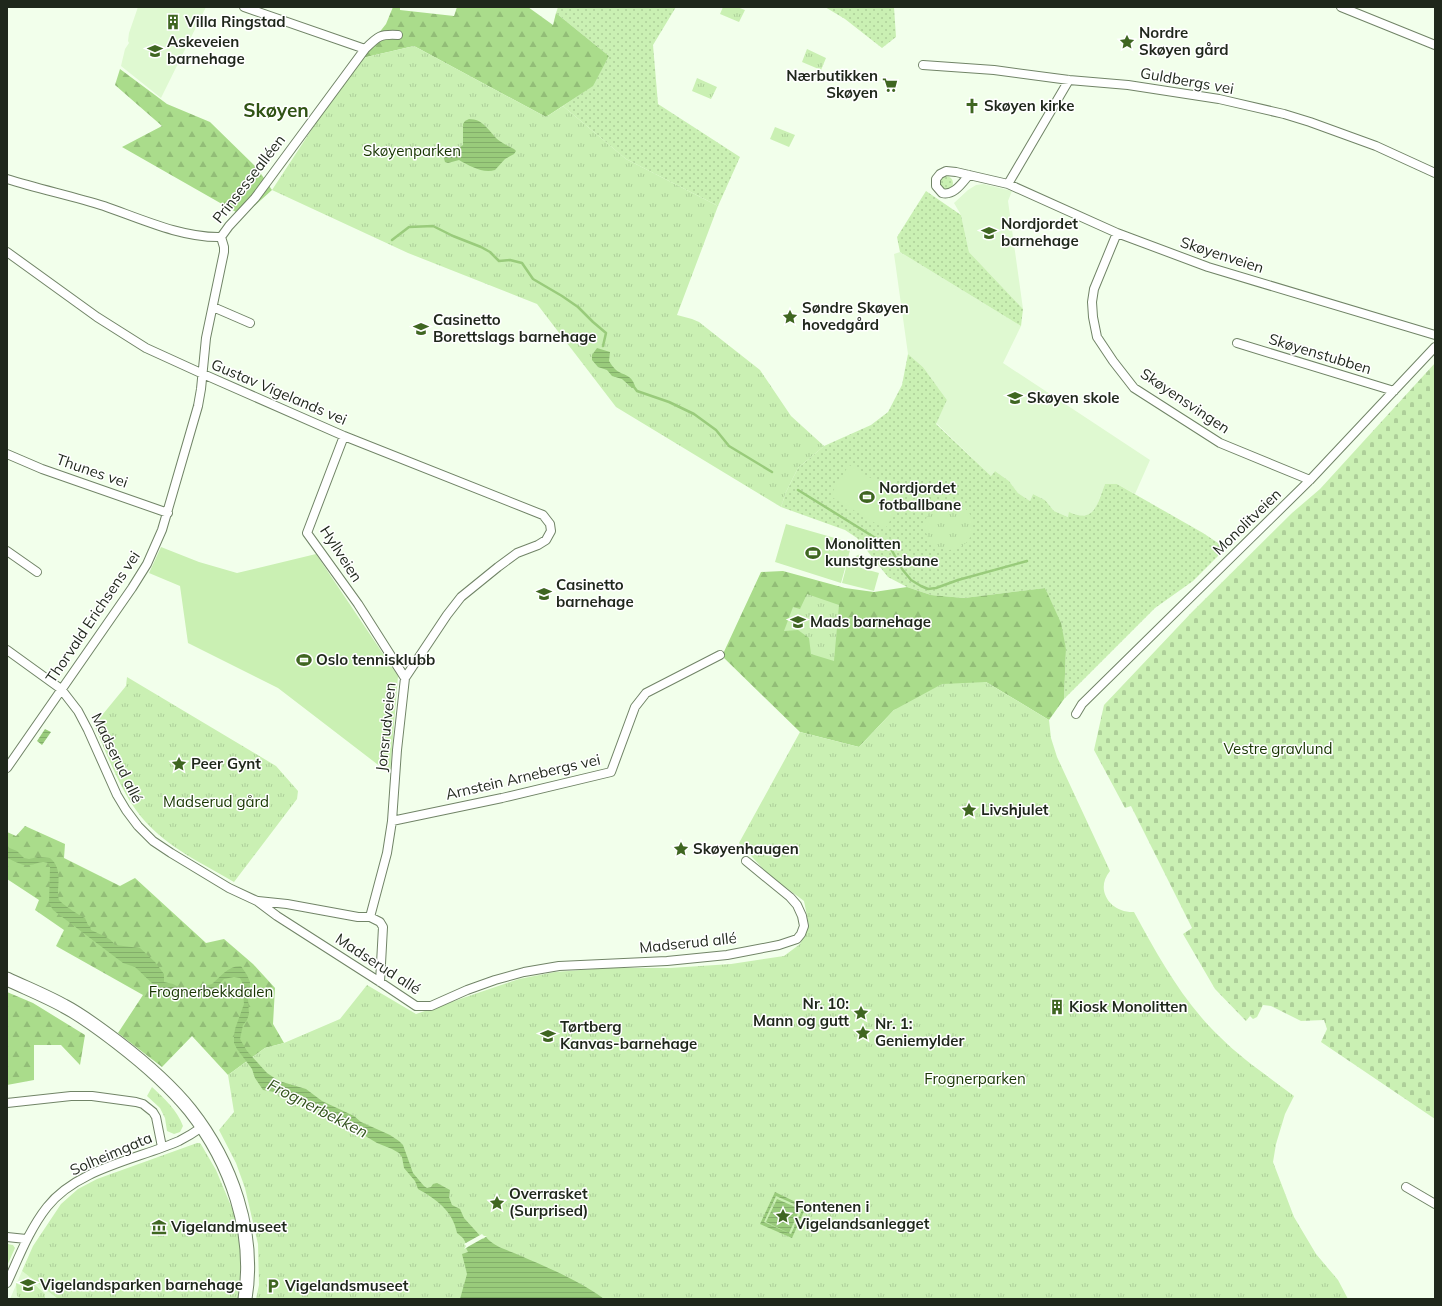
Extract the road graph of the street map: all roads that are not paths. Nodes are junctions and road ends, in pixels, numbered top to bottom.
1 (244, 7) edge
2 (1342, 7) edge
3 (398, 35) dead end
4 (1435, 45) edge
5 (365, 49) junction
6 (923, 65) dead end
7 (1069, 80) junction
8 (1435, 173) edge
9 (969, 175) dead end
10 (7, 179) edge
11 (1008, 184) junction
12 (1117, 233) junction
13 (221, 237) junction
14 (7, 252) edge
15 (213, 308) junction
16 (250, 323) dead end
17 (1435, 335) edge
18 (1238, 343) dead end
19 (1435, 347) edge
20 (203, 374) junction
21 (1394, 391) junction
22 (344, 436) junction
23 (7, 454) edge
24 (1310, 480) junction
25 (168, 513) junction
26 (551, 531) joint
27 (7, 551) edge
28 (37, 572) dead end
29 (7, 650) edge
30 (720, 655) dead end
31 (405, 678) junction
32 (61, 689) junction
33 (1076, 714) dead end
34 (7, 768) edge
35 (392, 821) junction
36 (746, 861) dead end
37 (257, 901) junction
38 (370, 917) junction
39 (7, 979) edge
40 (380, 982) junction
41 (7, 1103) edge
42 (202, 1127) junction
43 (162, 1147) junction
44 (1406, 1187) dead end
45 (1435, 1204) edge
46 (7, 1237) edge
47 (26, 1239) junction
48 (7, 1283) edge
49 (245, 1299) edge

1 - 5 street
2 - 4 street
3 - 5 street, Prinsessealléen
5 - 13 street, Prinsessealléen
6 - 7 street, Guldbergs vei
7 - 8 street, Guldbergs vei
7 - 11 street
9 - 11 street, Skøyenveien
10 - 13 street, Prinsessealléen
11 - 12 street, Skøyenveien
12 - 17 street, Skøyenveien
12 - 24 street, Skøyensvingen
13 - 15 street, Thorvald Erichsens vei
14 - 20 street, Gustav Vigelands vei
15 - 16 street
15 - 20 street, Thorvald Erichsens vei
18 - 21 street, Skøyenstubben
19 - 21 street, Monolitveien
20 - 22 street, Gustav Vigelands vei
20 - 25 street, Thorvald Erichsens vei
21 - 24 street, Monolitveien
22 - 26 street, Gustav Vigelands vei
22 - 31 street, Hyllveien
23 - 25 street, Thunes vei
24 - 33 street, Monolitveien
25 - 32 street, Thorvald Erichsens vei
26 - 31 street, Jonsrudveien
27 - 28 street
29 - 32 street, Madserud allé
30 - 35 street, Arnstein Arnebergs vei
31 - 35 street, Jonsrudveien
32 - 34 street, Thorvald Erichsens vei
32 - 37 street, Madserud allé
35 - 38 street, Jonsrudveien
36 - 40 street, Madserud allé
37 - 38 street
37 - 40 street, Madserud allé
38 - 40 street
39 - 42 main road
41 - 43 street
42 - 43 street, Solheimgata
42 - 49 main road
43 - 47 street, Solheimgata
44 - 45 street
46 - 47 street
47 - 48 street, Solheimgata

